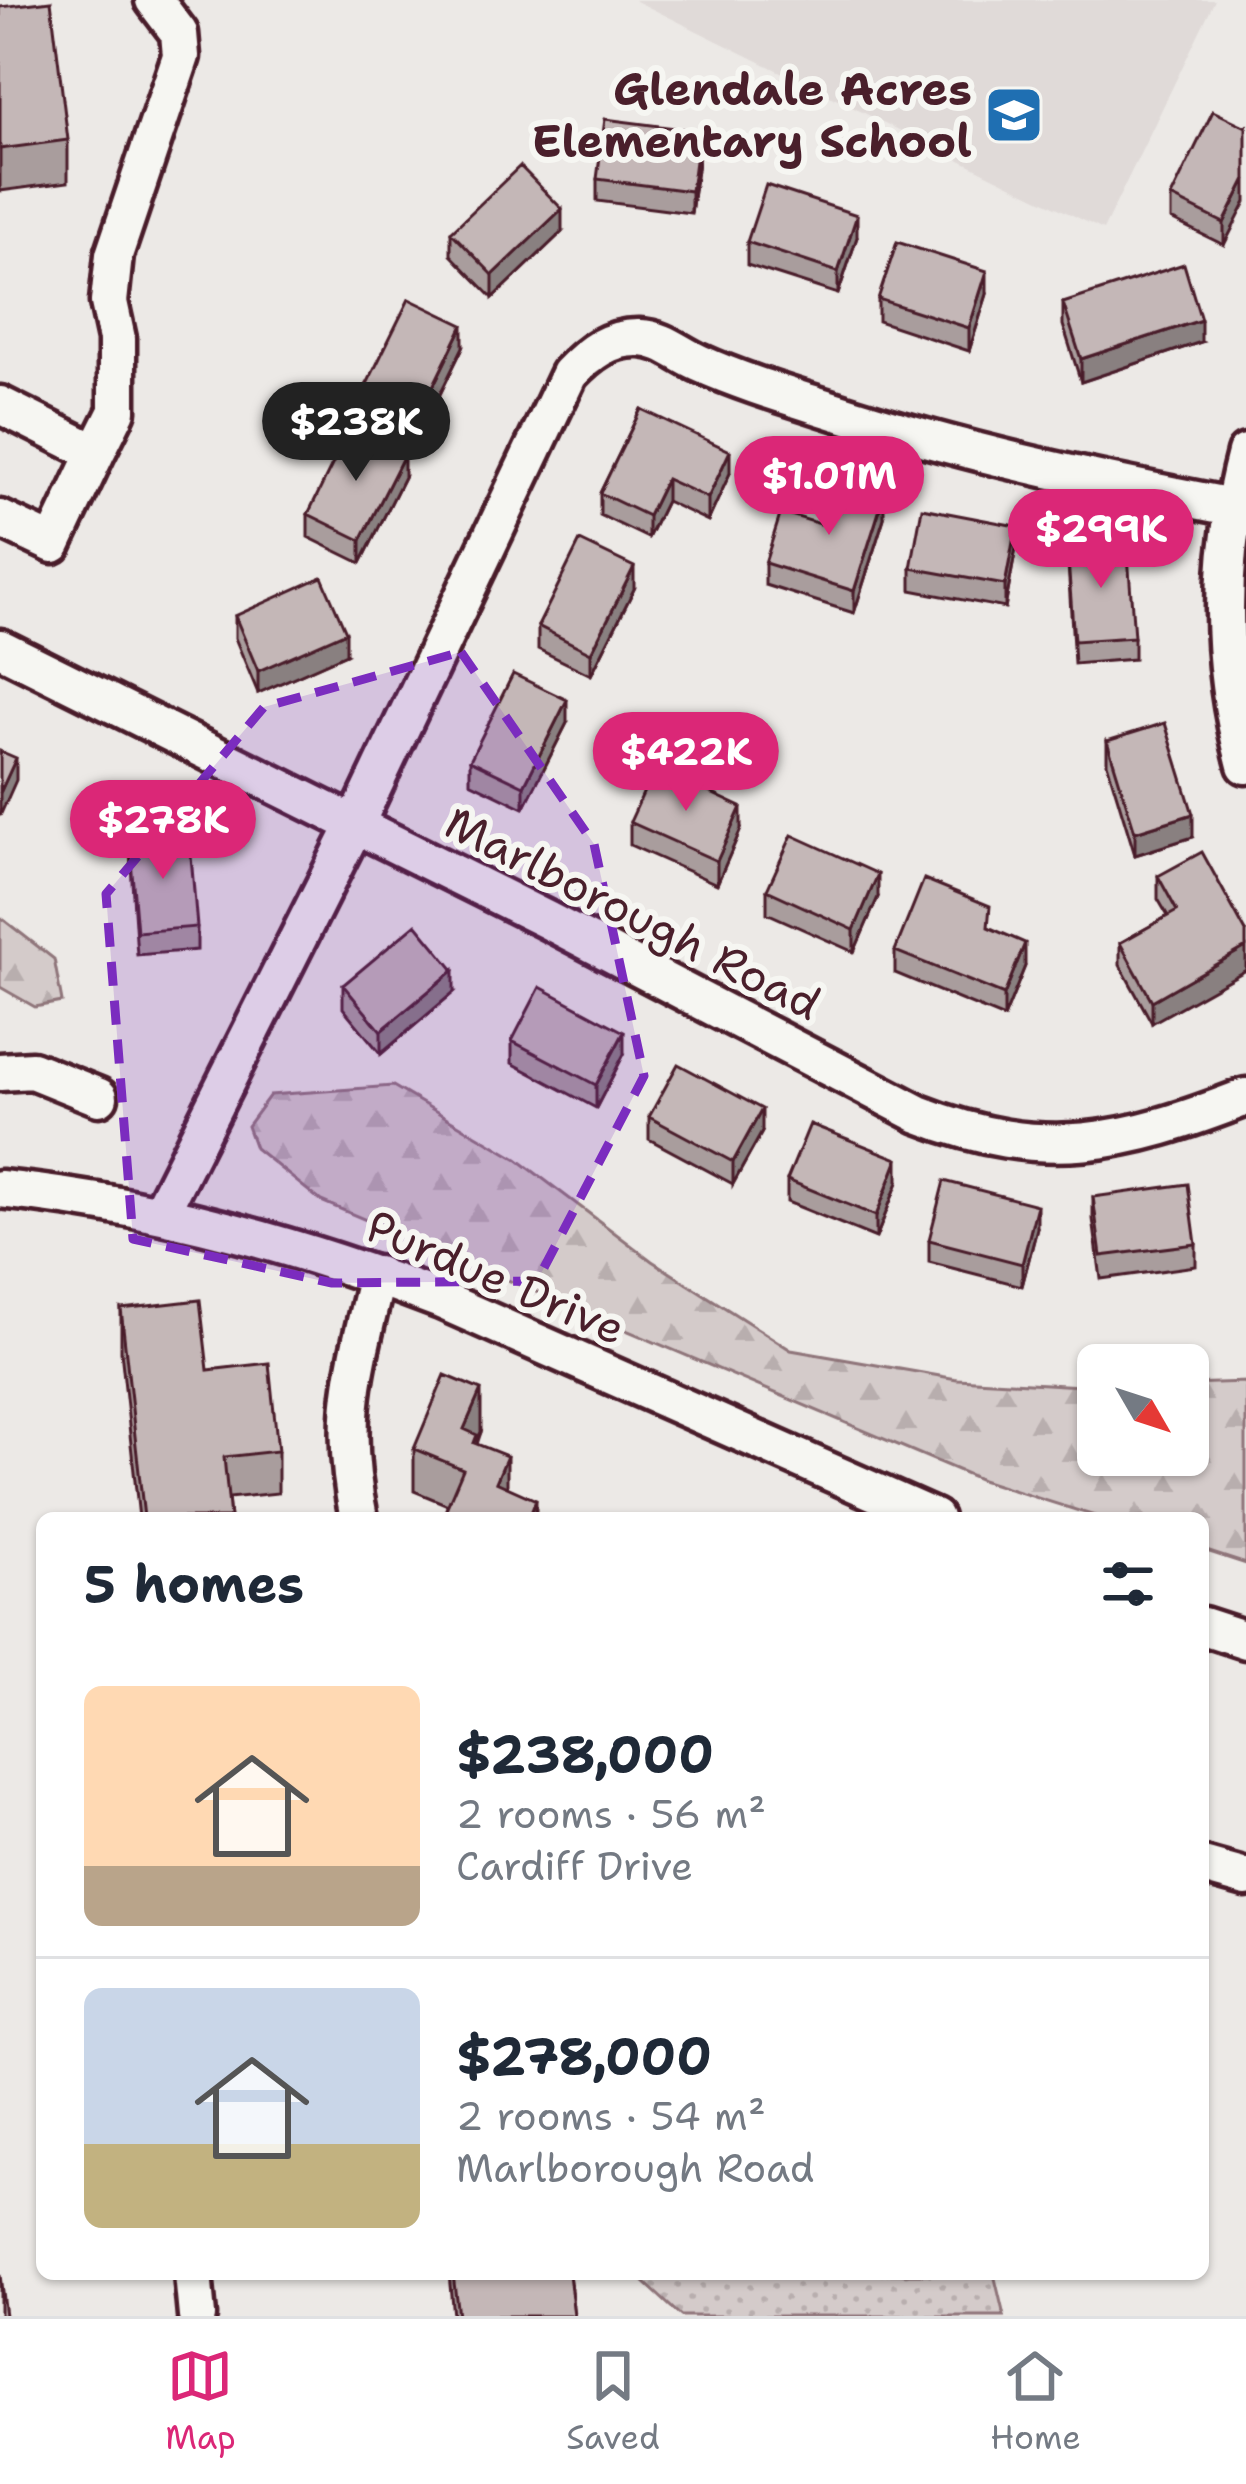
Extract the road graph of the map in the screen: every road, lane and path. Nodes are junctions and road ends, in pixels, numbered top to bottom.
1 (154, 0) edge
2 (0, 405) edge
3 (96, 453) junction
4 (1246, 453) edge
5 (1232, 507) junction
6 (0, 519) edge
7 (0, 648) edge
8 (1246, 765) edge
9 (355, 825) junction
10 (0, 1072) edge
11 (99, 1097) dead end
12 (1246, 1097) edge
13 (0, 1189) edge
14 (160, 1213) junction
15 (377, 1275) junction
16 (357, 1512) edge
17 (920, 1512) edge
18 (1209, 1628) edge
19 (1246, 1640) edge
20 (1209, 1868) edge
21 (1246, 1878) edge
22 (194, 2280) edge
23 (197, 2316) edge

1 - 3 street
2 - 3 street
3 - 6 street
4 - 5 street
5 - 8 street
5 - 9 street
7 - 9 street, Marlborough Road
9 - 12 street, Marlborough Road
9 - 14 street
10 - 11 street
13 - 14 street, Purdue Drive
14 - 15 street, Purdue Drive
15 - 16 street
15 - 17 street, Purdue Drive
18 - 19 street
20 - 21 street
22 - 23 street

